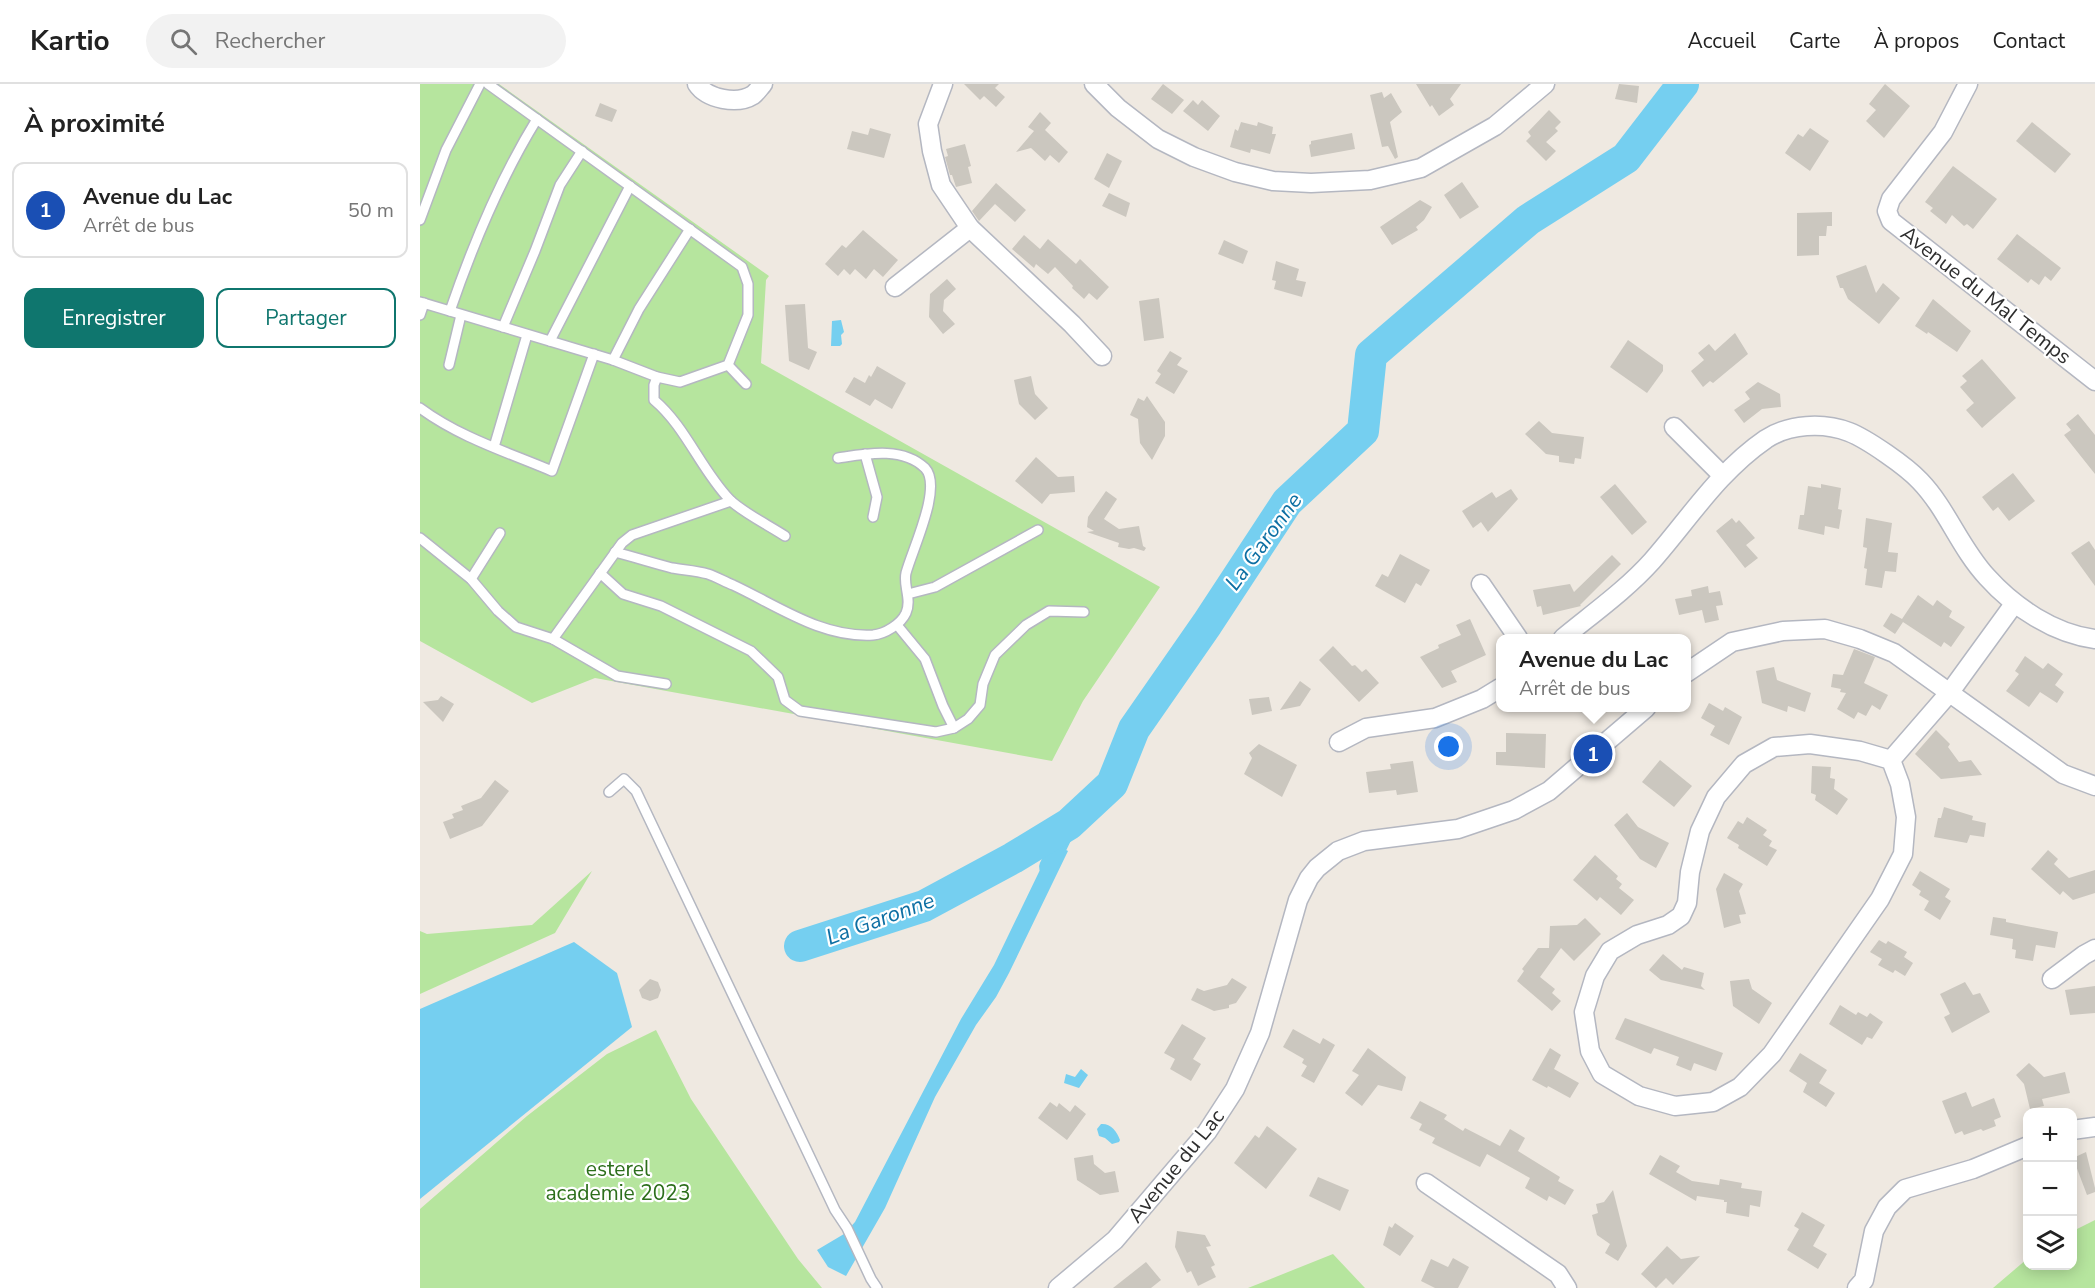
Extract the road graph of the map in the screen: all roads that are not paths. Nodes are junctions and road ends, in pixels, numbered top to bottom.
1 (480, 84) edge
2 (488, 84) edge
3 (697, 84) edge
4 (763, 84) edge
5 (943, 84) edge
6 (1094, 84) edge
7 (1545, 84) edge
8 (1968, 84) edge
9 (537, 119) junction
10 (582, 151) junction
11 (630, 186) junction
12 (420, 220) edge
13 (970, 228) junction
14 (690, 229) junction
15 (895, 287) dead end
16 (422, 302) edge
17 (450, 311) junction
18 (420, 315) edge
19 (460, 315) junction
20 (503, 327) junction
21 (527, 334) junction
22 (550, 341) junction
23 (594, 354) junction
24 (1102, 356) dead end
25 (613, 360) junction
26 (450, 365) dead end
27 (728, 365) junction
28 (657, 377) junction
29 (2095, 381) edge
30 (746, 384) dead end
31 (420, 408) edge
32 (1674, 427) dead end
33 (494, 447) junction
34 (865, 454) junction
35 (837, 458) dead end
36 (1722, 475) junction
37 (731, 501) junction
38 (873, 517) dead end
39 (1038, 530) dead end
40 (500, 533) dead end
41 (785, 536) dead end
42 (420, 538) edge
43 (615, 552) junction
44 (600, 573) junction
45 (471, 579) junction
46 (1481, 584) dead end
47 (908, 594) junction
48 (2014, 604) junction
49 (1084, 612) dead end
50 (897, 625) junction
51 (1515, 634) edge
52 (1569, 634) edge
53 (553, 639) junction
54 (2095, 639) edge
55 (1691, 670) edge
56 (666, 684) dead end
57 (1496, 690) edge
58 (1950, 692) junction
59 (1641, 712) edge
60 (954, 728) junction
61 (1339, 742) dead end
62 (1891, 760) junction
63 (2095, 786) edge
64 (609, 792) dead end
65 (2095, 949) edge
66 (2052, 979) dead end
67 (2095, 1127) edge
68 (2077, 1129) edge
69 (2023, 1148) edge
70 (1426, 1183) dead end
71 (878, 1288) edge
72 (1058, 1288) edge
73 (1567, 1288) edge
74 (1857, 1288) edge

1 - 12 lane
2 - 9 lane
3 - 4 street
5 - 13 street
6 - 7 street
8 - 29 street, Avenue du Mal Temps
9 - 10 lane
9 - 17 lane
10 - 11 lane
10 - 20 lane
11 - 14 lane
11 - 22 lane
13 - 15 street
13 - 24 street
14 - 25 lane
14 - 27 lane
16 - 17 lane
16 - 18 lane
17 - 19 lane
19 - 20 lane
19 - 26 lane
20 - 21 lane
21 - 22 lane
21 - 33 lane
22 - 23 lane
23 - 25 lane
23 - 33 lane
25 - 28 lane
27 - 28 lane
27 - 30 lane
28 - 37 lane
31 - 33 lane
32 - 36 street
34 - 35 lane
34 - 38 lane
34 - 47 lane
36 - 48 street
36 - 52 street
37 - 41 lane
37 - 43 lane
39 - 47 lane
40 - 45 lane
42 - 45 lane
43 - 44 lane
43 - 50 lane
44 - 53 lane
44 - 60 lane
45 - 53 lane
46 - 51 street
47 - 50 lane
48 - 54 street
48 - 58 street
49 - 60 lane
50 - 60 lane
53 - 56 lane
55 - 58 street
57 - 61 street
58 - 62 street
58 - 63 street
59 - 72 street, Avenue du Lac
62 - 62 street
64 - 71 lane
65 - 66 street
67 - 68 street
69 - 74 street
70 - 73 street

